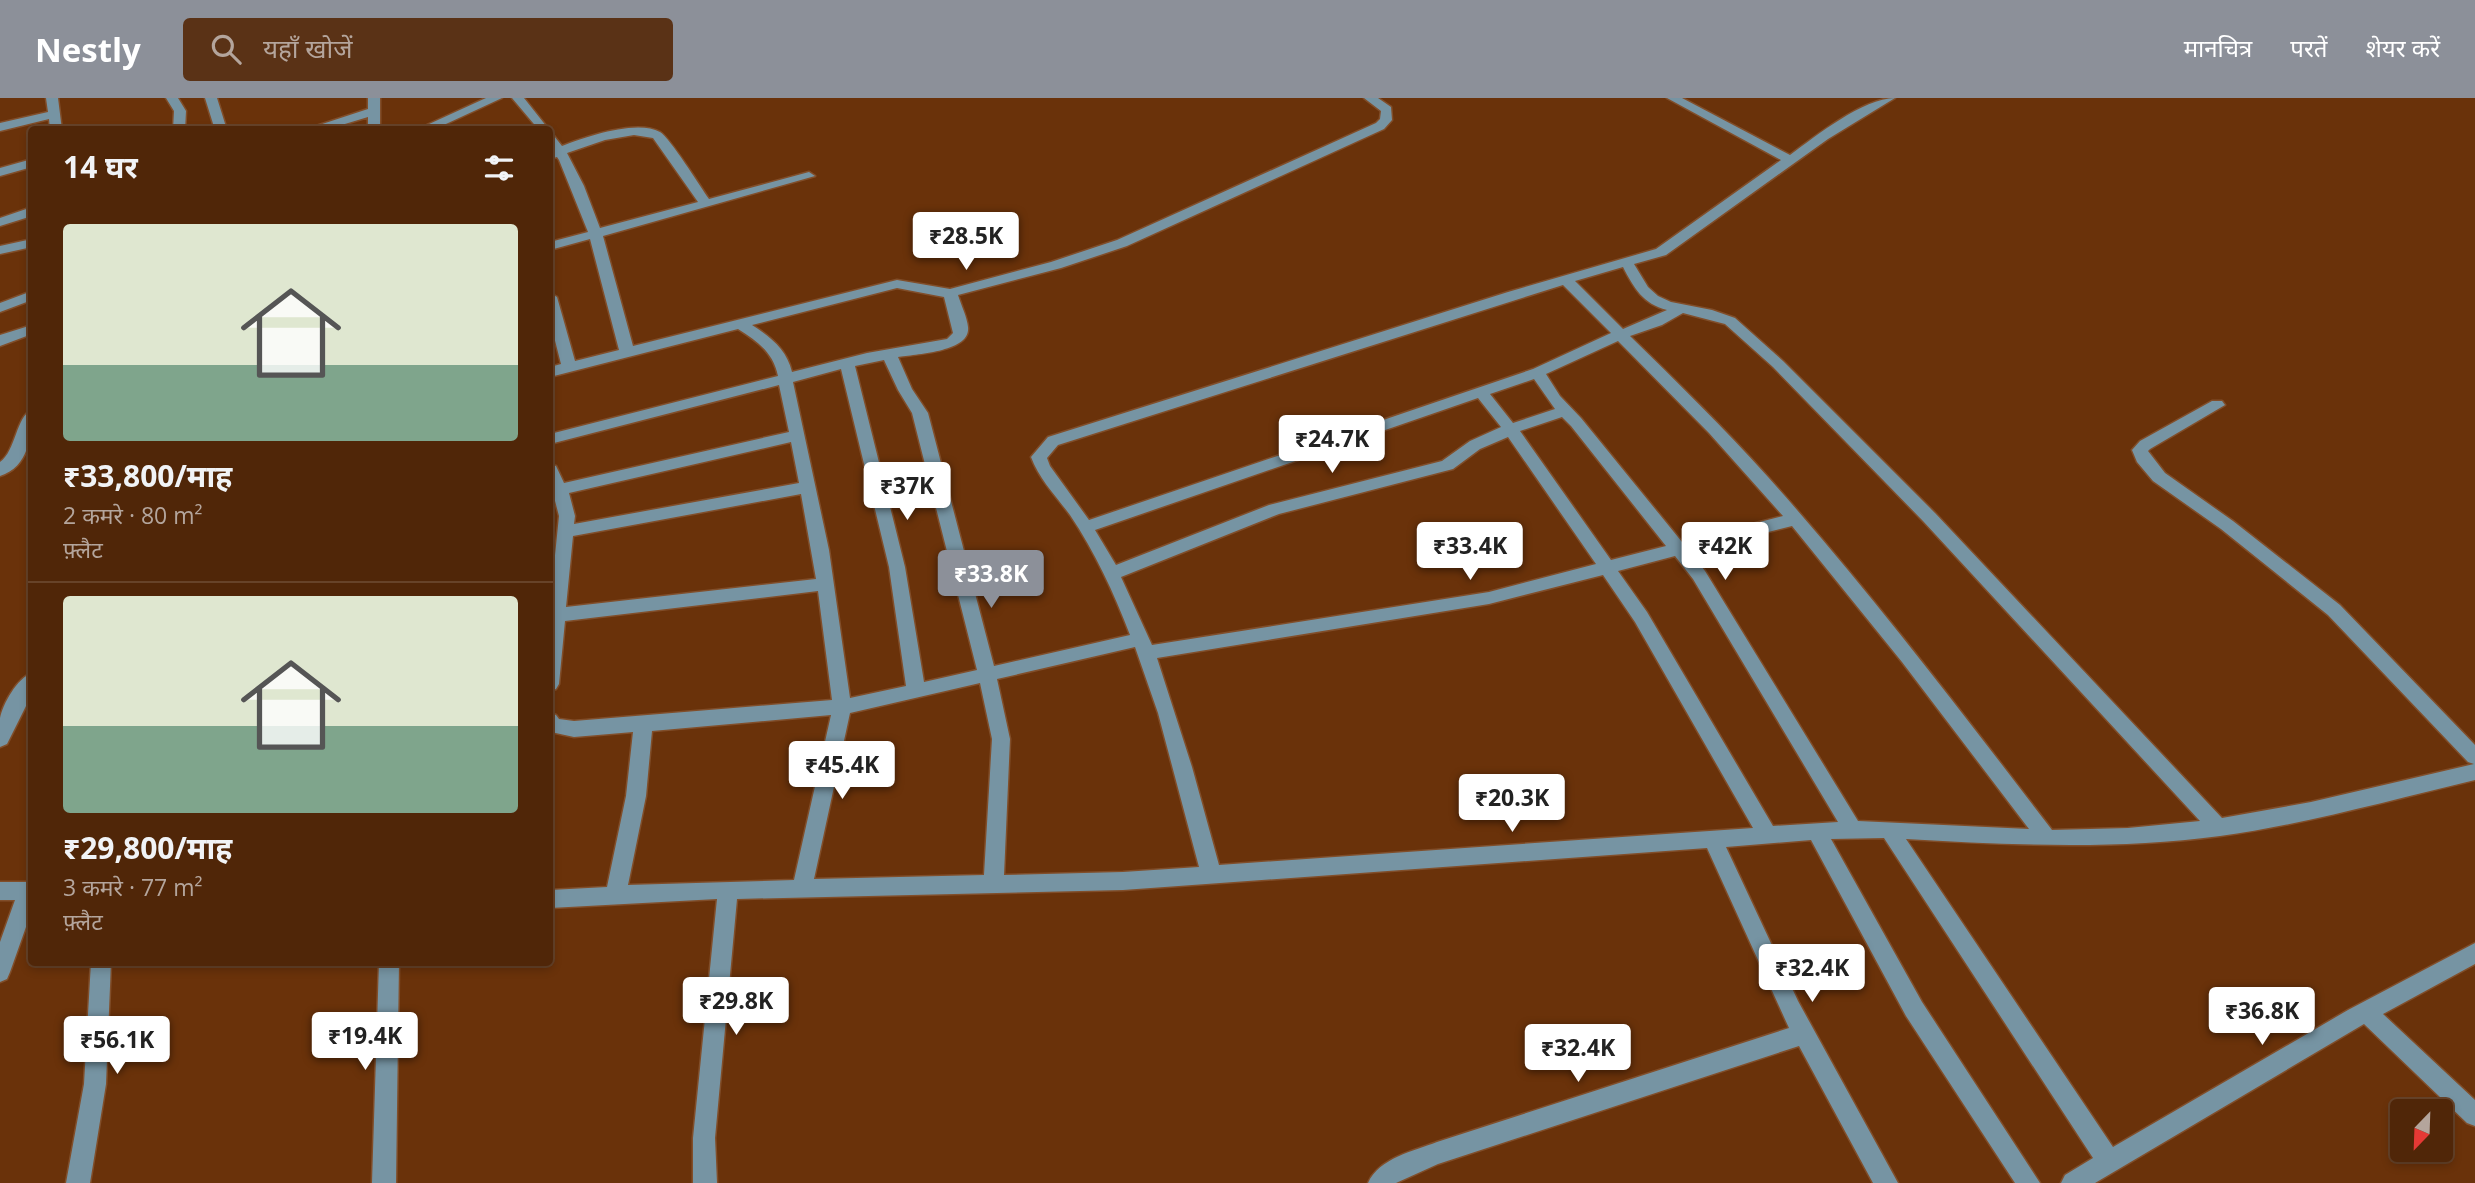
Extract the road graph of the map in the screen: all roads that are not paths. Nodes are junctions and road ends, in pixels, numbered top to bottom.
1 (52, 98) edge
2 (172, 98) edge
3 (211, 98) edge
4 (496, 98) edge
5 (518, 98) edge
6 (1370, 98) edge
7 (1673, 98) edge
8 (1889, 98) edge
9 (374, 105) edge
10 (54, 114) junction
11 (55, 126) edge
12 (179, 126) edge
13 (220, 126) edge
14 (320, 126) edge
15 (374, 126) edge
16 (431, 126) edge
17 (542, 126) edge
18 (0, 127) edge
19 (554, 153) edge
20 (1792, 161) junction
21 (28, 164) edge
22 (0, 172) edge
23 (809, 176) dead end
24 (706, 204) junction
25 (28, 212) edge
26 (0, 222) edge
27 (596, 233) junction
28 (28, 244) edge
29 (553, 245) edge
30 (0, 250) edge
31 (1627, 263) junction
32 (1564, 279) junction
33 (950, 293) junction
34 (28, 297) edge
35 (0, 308) edge
36 (553, 308) edge
37 (1680, 309) junction
38 (740, 324) junction
39 (28, 330) edge
40 (1619, 335) junction
41 (0, 341) edge
42 (627, 353) junction
43 (888, 354) junction
44 (847, 364) junction
45 (569, 367) junction
46 (553, 371) edge
47 (1538, 372) junction
48 (785, 381) junction
49 (1481, 392) junction
50 (2217, 405) dead end
51 (1565, 411) junction
52 (28, 425) edge
53 (1511, 429) junction
54 (797, 435) junction
55 (553, 438) edge
56 (0, 470) edge
57 (807, 486) junction
58 (555, 491) edge
59 (1795, 519) junction
60 (1087, 527) junction
61 (565, 532) junction
62 (1679, 549) junction
63 (1606, 567) junction
64 (1111, 574) junction
65 (826, 584) junction
66 (556, 615) junction
67 (1144, 646) junction
68 (553, 650) edge
69 (986, 673) junction
70 (28, 685) edge
71 (916, 690) junction
72 (842, 706) junction
73 (643, 724) junction
74 (553, 726) edge
75 (0, 739) edge
76 (2475, 757) edge
77 (2475, 772) edge
78 (2219, 828) junction
79 (1889, 829) junction
80 (1853, 830) junction
81 (1816, 831) junction
82 (1767, 834) junction
83 (2048, 838) junction
84 (1713, 839) junction
85 (1211, 874) junction
86 (994, 884) junction
87 (802, 888) junction
88 (728, 890) junction
89 (0, 891) edge
90 (28, 891) edge
91 (616, 893) junction
92 (28, 896) edge
93 (553, 899) edge
94 (2475, 953) edge
95 (101, 966) edge
96 (389, 966) edge
97 (0, 972) edge
98 (2366, 1012) junction
99 (1803, 1034) junction
100 (2475, 1115) edge
101 (2109, 1162) junction
102 (78, 1183) edge
103 (384, 1183) edge
104 (705, 1183) edge
105 (1380, 1183) edge
106 (1886, 1183) edge
107 (2028, 1183) edge
108 (2073, 1183) edge

1 - 10 street
2 - 12 street
3 - 13 street
4 - 16 street
5 - 17 street
6 - 33 street
7 - 20 street
8 - 20 street
9 - 14 street
9 - 15 street
10 - 11 street
10 - 18 street
19 - 24 street
19 - 27 street
20 - 31 street
21 - 22 street
23 - 24 street
24 - 27 street
25 - 26 street
27 - 29 street
27 - 42 street
28 - 30 street
31 - 32 street
31 - 37 street
32 - 40 street
32 - 60 street
33 - 38 street
33 - 43 street
34 - 35 street
36 - 45 street
37 - 40 street
37 - 78 street
38 - 42 street
38 - 48 street
39 - 41 street
40 - 47 street
40 - 59 street
42 - 45 street
43 - 44 street
43 - 69 street
44 - 48 street
44 - 71 street
45 - 46 street
47 - 49 street
47 - 51 street
48 - 54 street
48 - 55 street
49 - 53 street
49 - 60 street
50 - 76 street
51 - 53 street
51 - 62 street
52 - 56 street
53 - 63 street
53 - 64 street
54 - 57 street
54 - 58 street
57 - 61 street
57 - 65 street
58 - 61 street
59 - 62 street
59 - 83 street
60 - 64 street
61 - 66 street
62 - 63 street
62 - 80 street
63 - 67 street
63 - 82 street
64 - 67 street
65 - 66 street
65 - 72 street
66 - 68 street
67 - 69 street
67 - 85 street
69 - 71 street
69 - 86 street
70 - 75 street
71 - 72 street
72 - 73 street
72 - 87 street
73 - 74 street
73 - 91 street
77 - 78 street
78 - 83 street
79 - 80 street
79 - 83 street
79 - 101 street
80 - 81 street
81 - 82 street
81 - 107 street
82 - 84 street
84 - 85 street
84 - 99 street
85 - 86 street
86 - 87 street
87 - 88 street
88 - 91 street
88 - 104 street
89 - 90 street
91 - 93 street
92 - 97 street
94 - 98 street
95 - 102 street
96 - 103 street
98 - 100 street
98 - 101 street
99 - 105 street
99 - 106 street
101 - 108 street

